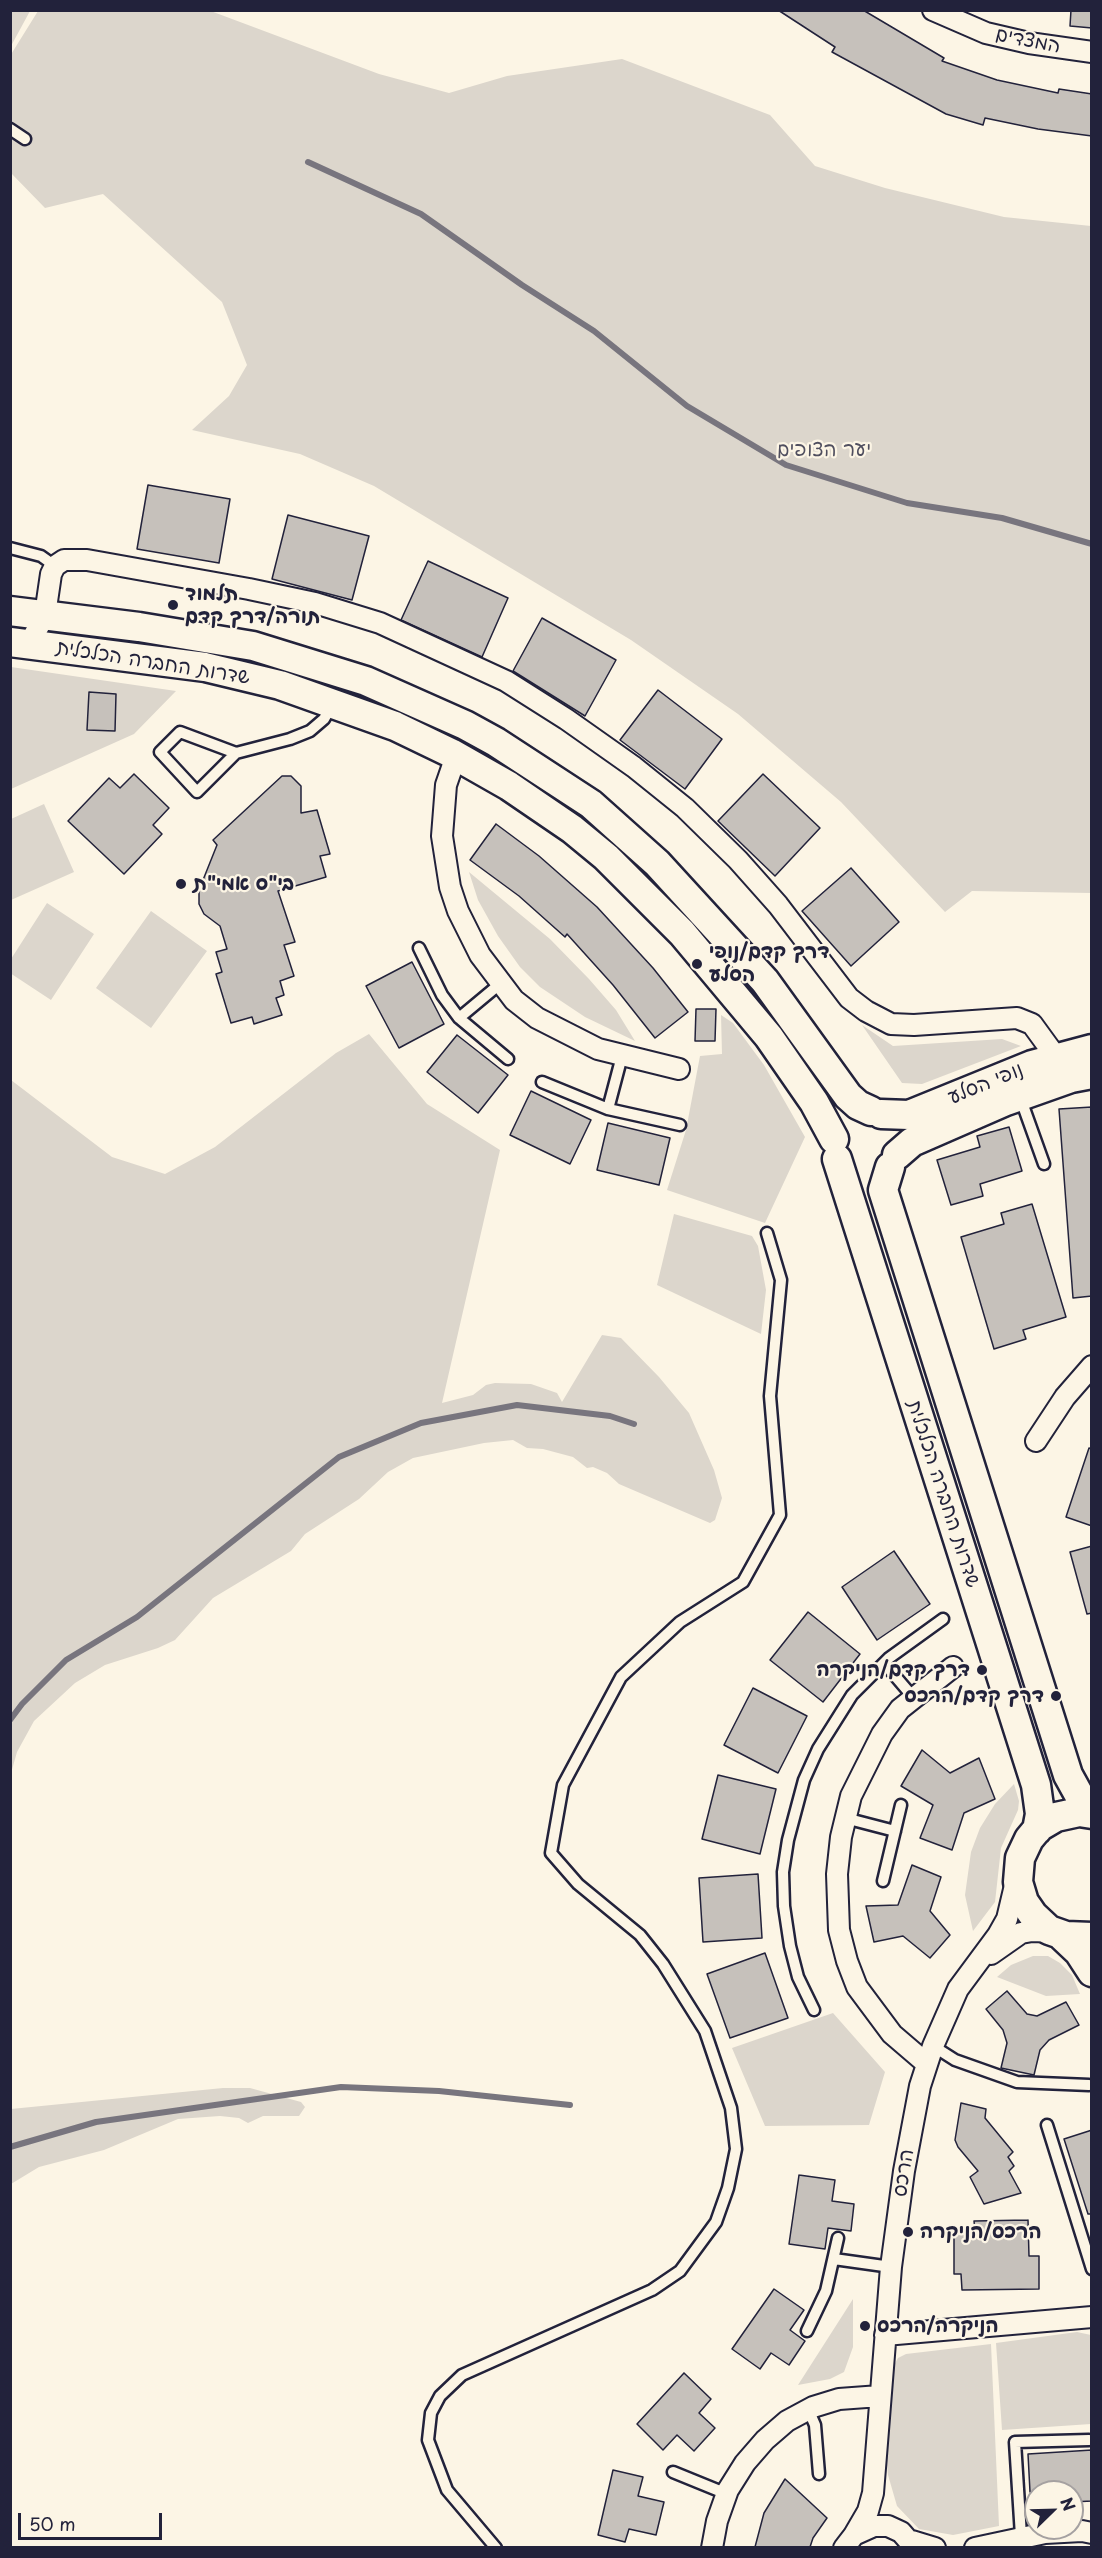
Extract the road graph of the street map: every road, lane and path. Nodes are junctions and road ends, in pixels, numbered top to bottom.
1 (933, 10) edge
2 (1092, 52) edge
3 (10, 129) edge
4 (25, 139) dead end
5 (10, 548) edge
6 (55, 566) junction
7 (10, 611) edge
8 (45, 615) junction
9 (20, 643) edge
10 (333, 703) junction
11 (236, 753) junction
12 (456, 756) junction
13 (419, 948) dead end
14 (501, 983) junction
15 (459, 1018) junction
16 (1092, 1049) edge
17 (622, 1056) junction
18 (1056, 1057) junction
19 (508, 1059) dead end
20 (679, 1069) dead end
21 (1092, 1074) edge
22 (542, 1082) dead end
23 (1020, 1096) junction
24 (608, 1109) junction
25 (876, 1112) junction
26 (680, 1125) dead end
27 (835, 1149) junction
28 (894, 1161) junction
29 (1044, 1164) dead end
30 (767, 1233) dead end
31 (1092, 1366) edge
32 (1036, 1442) dead end
33 (943, 1619) dead end
34 (884, 1663) junction
35 (953, 1667) dead end
36 (913, 1697) junction
37 (901, 1805) dead end
38 (1092, 1809) edge
39 (1092, 1814) edge
40 (845, 1818) junction
41 (1036, 1830) junction
42 (895, 1831) junction
43 (1019, 1866) junction
44 (883, 1881) dead end
45 (1059, 1933) junction
46 (1092, 1937) edge
47 (971, 1971) junction
48 (1092, 1972) edge
49 (814, 2010) dead end
50 (930, 2055) junction
51 (1089, 2085) dead end
52 (1047, 2125) dead end
53 (838, 2238) dead end
54 (834, 2259) junction
55 (891, 2267) junction
56 (1092, 2269) edge
57 (1092, 2317) edge
58 (807, 2331) dead end
59 (885, 2335) junction
60 (880, 2396) junction
61 (808, 2409) junction
62 (1089, 2440) dead end
63 (875, 2458) junction
64 (673, 2472) dead end
65 (819, 2474) dead end
66 (727, 2494) junction
67 (1092, 2533) edge
68 (1021, 2536) junction
69 (909, 2540) edge
70 (849, 2541) edge
71 (496, 2547) edge
72 (712, 2547) edge
73 (935, 2547) edge
74 (975, 2547) edge

1 - 2 street, המצדים
3 - 4 lane
5 - 6 lane
6 - 8 street
6 - 18 street
7 - 8 main road, שדרות החברה הכלכלית
8 - 9 street
8 - 25 main road, שדרות החברה הכלכלית
9 - 10 main road, שדרות החברה הכלכלית
10 - 11 lane
10 - 12 main road, שדרות החברה הכלכלית
11 - 11 lane
12 - 14 street
12 - 27 main road, שדרות החברה הכלכלית
13 - 15 lane
14 - 15 lane
14 - 17 street
15 - 19 lane
16 - 18 main road, נופי הסלע
17 - 20 street
17 - 24 lane
18 - 25 main road, נופי הסלע
21 - 23 main road, נופי הסלע
22 - 24 lane
23 - 28 main road, נופי הסלע
23 - 29 lane
24 - 26 lane
25 - 27 main road
25 - 28 main road
27 - 28 main road
27 - 41 main road, שדרות החברה הכלכלית
28 - 38 main road, שדרות החברה הכלכלית
30 - 71 lane
31 - 32 street
33 - 34 lane
34 - 36 lane
34 - 49 lane
35 - 36 street
36 - 40 street
37 - 42 lane
39 - 41 main road
40 - 42 lane
40 - 50 street
41 - 43 main road
42 - 44 lane
43 - 45 main road
43 - 47 street, הרכס
45 - 46 main road
45 - 47 street, הרכס
45 - 48 main road
47 - 50 street, הרכס
50 - 51 lane
50 - 55 street, הרכס
52 - 56 lane
53 - 54 lane
54 - 55 lane
54 - 58 lane
55 - 59 street, הרכס
57 - 59 street
59 - 60 street, הרכס
60 - 61 street
60 - 63 street, הרכס
61 - 65 lane
61 - 66 street
62 - 68 lane
63 - 69 street, הרכס
63 - 70 street, הרכס
64 - 66 lane
66 - 72 street
67 - 68 street
68 - 74 street
69 - 70 street
69 - 73 street

